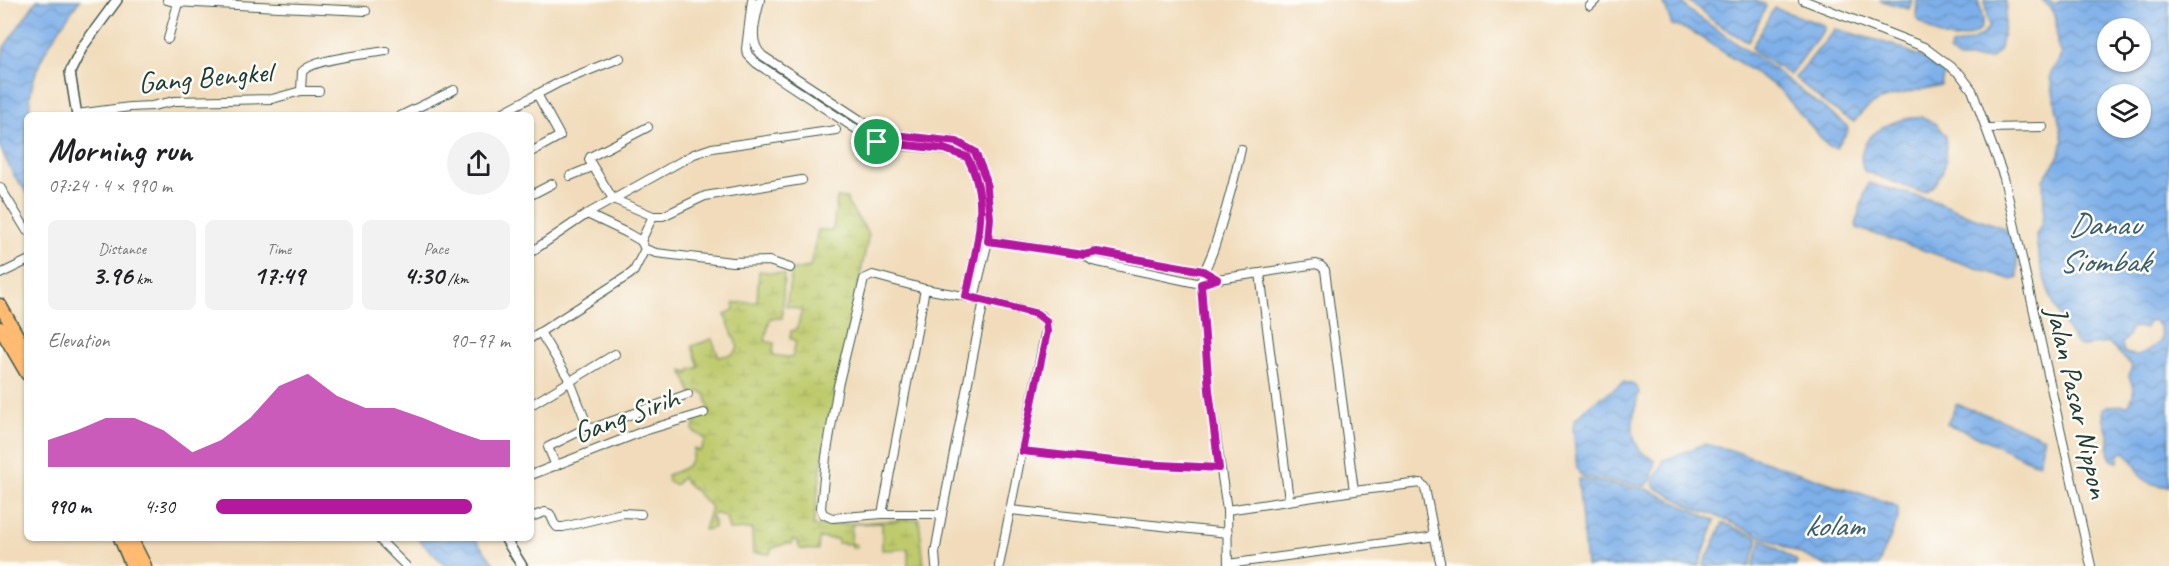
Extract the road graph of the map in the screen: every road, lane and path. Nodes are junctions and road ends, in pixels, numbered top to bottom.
1 (117, 0) edge
2 (167, 0) edge
3 (752, 0) edge
4 (760, 0) edge
5 (1596, 0) edge
6 (1803, 0) edge
7 (178, 3) junction
8 (1590, 6) dead end
9 (366, 11) dead end
10 (168, 39) dead end
11 (386, 51) dead end
12 (620, 58) dead end
13 (454, 90) dead end
14 (301, 91) junction
15 (319, 91) dead end
16 (537, 94) junction
17 (77, 112) edge
18 (97, 112) edge
19 (407, 112) edge
20 (503, 112) edge
21 (648, 127) dead end
22 (2043, 127) dead end
23 (1986, 128) junction
24 (836, 130) dead end
25 (876, 131) junction
26 (871, 139) junction
27 (1241, 149) dead end
28 (534, 150) edge
29 (981, 162) junction
30 (972, 165) junction
31 (592, 167) junction
32 (570, 176) dead end
33 (802, 180) dead end
34 (552, 184) dead end
35 (0, 187) edge
36 (534, 193) edge
37 (613, 199) junction
38 (587, 214) junction
39 (653, 216) junction
40 (24, 226) edge
41 (979, 239) junction
42 (988, 241) junction
43 (643, 245) junction
44 (534, 250) edge
45 (1084, 255) junction
46 (24, 262) edge
47 (1182, 267) junction
48 (790, 268) dead end
49 (1203, 271) junction
50 (1260, 273) junction
51 (0, 274) edge
52 (1217, 279) junction
53 (1179, 280) junction
54 (1201, 284) junction
55 (925, 289) junction
56 (970, 297) junction
57 (984, 300) junction
58 (0, 305) edge
59 (0, 328) edge
60 (540, 332) junction
61 (534, 336) edge
62 (24, 348) edge
63 (615, 354) dead end
64 (24, 369) edge
65 (570, 381) junction
66 (688, 394) dead end
67 (534, 403) edge
68 (704, 413) dead end
69 (588, 427) junction
70 (1022, 451) junction
71 (556, 466) junction
72 (1219, 468) junction
73 (534, 474) edge
74 (1354, 491) junction
75 (1289, 500) junction
76 (1010, 510) junction
77 (1227, 510) junction
78 (641, 514) dead end
79 (882, 514) junction
80 (942, 514) junction
81 (534, 516) edge
82 (1228, 533) junction
83 (1434, 534) junction
84 (121, 541) edge
85 (132, 541) edge
86 (381, 541) edge
87 (506, 541) edge
88 (1228, 565) edge
89 (132, 566) edge
90 (145, 566) edge
91 (406, 566) edge
92 (522, 566) edge
93 (936, 566) edge
94 (999, 566) edge
95 (1441, 566) edge
96 (2091, 566) edge

1 - 17 street
2 - 7 street
3 - 26 street
4 - 25 street
5 - 8 street
6 - 23 street, Jalan Pasar Nippon
7 - 9 street
7 - 10 street
11 - 14 street, Gang Bengkel
12 - 16 street
13 - 19 street
14 - 15 street
14 - 18 street, Gang Bengkel
16 - 20 street
16 - 28 street
21 - 31 street
22 - 23 street
23 - 96 street, Jalan Pasar Nippon
24 - 37 street
25 - 26 street
25 - 29 street
26 - 30 street
27 - 49 street
29 - 30 street
29 - 42 street
30 - 41 street
31 - 32 street
31 - 37 street
33 - 39 street
34 - 36 street
35 - 40 street
37 - 38 street
37 - 39 street
38 - 43 street
38 - 44 street
39 - 43 street
41 - 42 street
41 - 56 street
42 - 45 street
42 - 56 street
43 - 48 street
43 - 60 street
45 - 47 street
45 - 53 street
46 - 51 street
47 - 49 street
47 - 53 street
49 - 52 street
49 - 54 street
50 - 52 street
50 - 74 street
50 - 75 street
52 - 54 street
53 - 54 street
54 - 72 street
55 - 56 street
55 - 79 street
55 - 79 street
56 - 57 street
57 - 70 street
57 - 80 street
58 - 62 highway
59 - 64 highway
60 - 61 street
60 - 65 street
63 - 65 street
65 - 67 street
65 - 69 street
66 - 69 street
68 - 71 street, Gang Sirih
69 - 71 street
70 - 72 street
70 - 76 street
71 - 73 street, Gang Sirih
72 - 77 street
74 - 75 street
74 - 83 street
75 - 77 street
76 - 82 street
76 - 94 street
77 - 82 street
78 - 81 street
79 - 80 street
80 - 93 street
82 - 88 street
83 - 88 street
83 - 95 street
84 - 89 highway
85 - 90 highway
86 - 91 street
87 - 92 street

